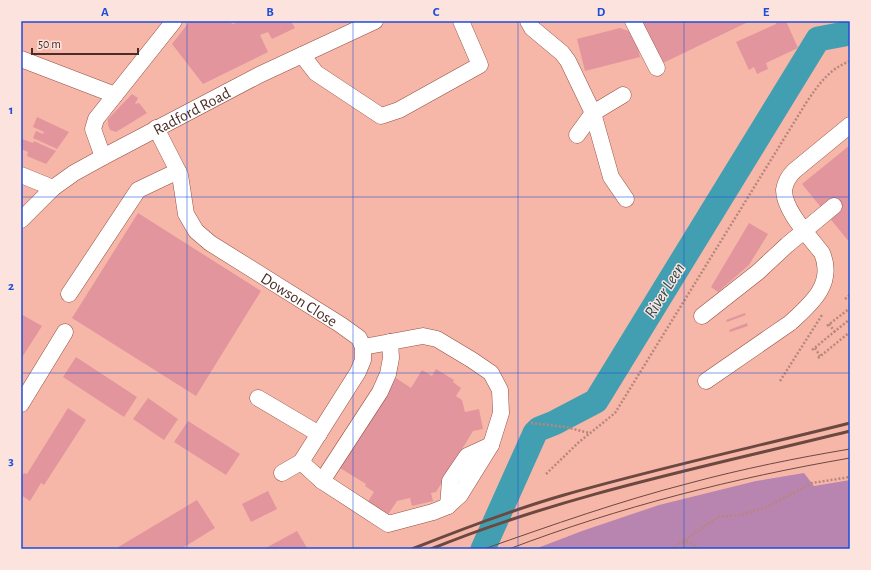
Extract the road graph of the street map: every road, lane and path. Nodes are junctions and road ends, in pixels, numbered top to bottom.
1 (174, 21) edge
2 (375, 21) edge
3 (461, 21) edge
4 (528, 21) edge
5 (633, 21) edge
6 (302, 55) junction
7 (21, 59) edge
8 (850, 60) edge
9 (657, 68) dead end
10 (623, 95) dead end
11 (115, 96) junction
12 (593, 113) junction
13 (850, 125) edge
14 (156, 128) junction
15 (577, 135) dead end
16 (103, 157) junction
17 (178, 171) junction
18 (21, 174) edge
19 (53, 188) junction
20 (626, 199) dead end
21 (834, 206) dead end
22 (21, 220) edge
23 (805, 230) junction
24 (69, 294) dead end
25 (848, 297) edge
26 (850, 301) edge
27 (850, 308) edge
28 (822, 315) dead end
29 (702, 316) dead end
30 (850, 320) edge
31 (64, 332) dead end
32 (835, 332) junction
33 (850, 332) edge
34 (390, 342) junction
35 (363, 347) junction
36 (706, 381) dead end
37 (780, 381) dead end
38 (258, 398) dead end
39 (21, 404) edge
40 (531, 423) dead end
41 (589, 433) junction
42 (319, 434) junction
43 (301, 462) junction
44 (282, 473) dead end
45 (546, 474) dead end
46 (850, 477) edge
47 (322, 481) junction
48 (680, 543) junction
49 (672, 549) edge
50 (700, 549) edge

1 - 11 street
2 - 6 street, Radford Road
3 - 6 street
4 - 12 street
5 - 9 street
6 - 14 street, Radford Road
7 - 11 street
8 - 41 path
10 - 12 street
11 - 16 street
12 - 15 street
12 - 20 street
13 - 23 street
14 - 16 street, Radford Road
14 - 17 street, Dowson Close
16 - 19 street, Radford Road
17 - 24 street
17 - 35 street, Dowson Close
18 - 19 street
19 - 22 street, Radford Road
21 - 23 street
23 - 29 street
23 - 36 street
25 - 26 path
27 - 32 path
28 - 37 path
30 - 32 path
31 - 39 street
32 - 33 path
34 - 35 street
34 - 47 street
34 - 47 street
35 - 42 street
38 - 42 street
40 - 41 path
41 - 45 path
42 - 43 street
43 - 44 street
43 - 47 street
46 - 48 path
48 - 49 path
48 - 50 path

